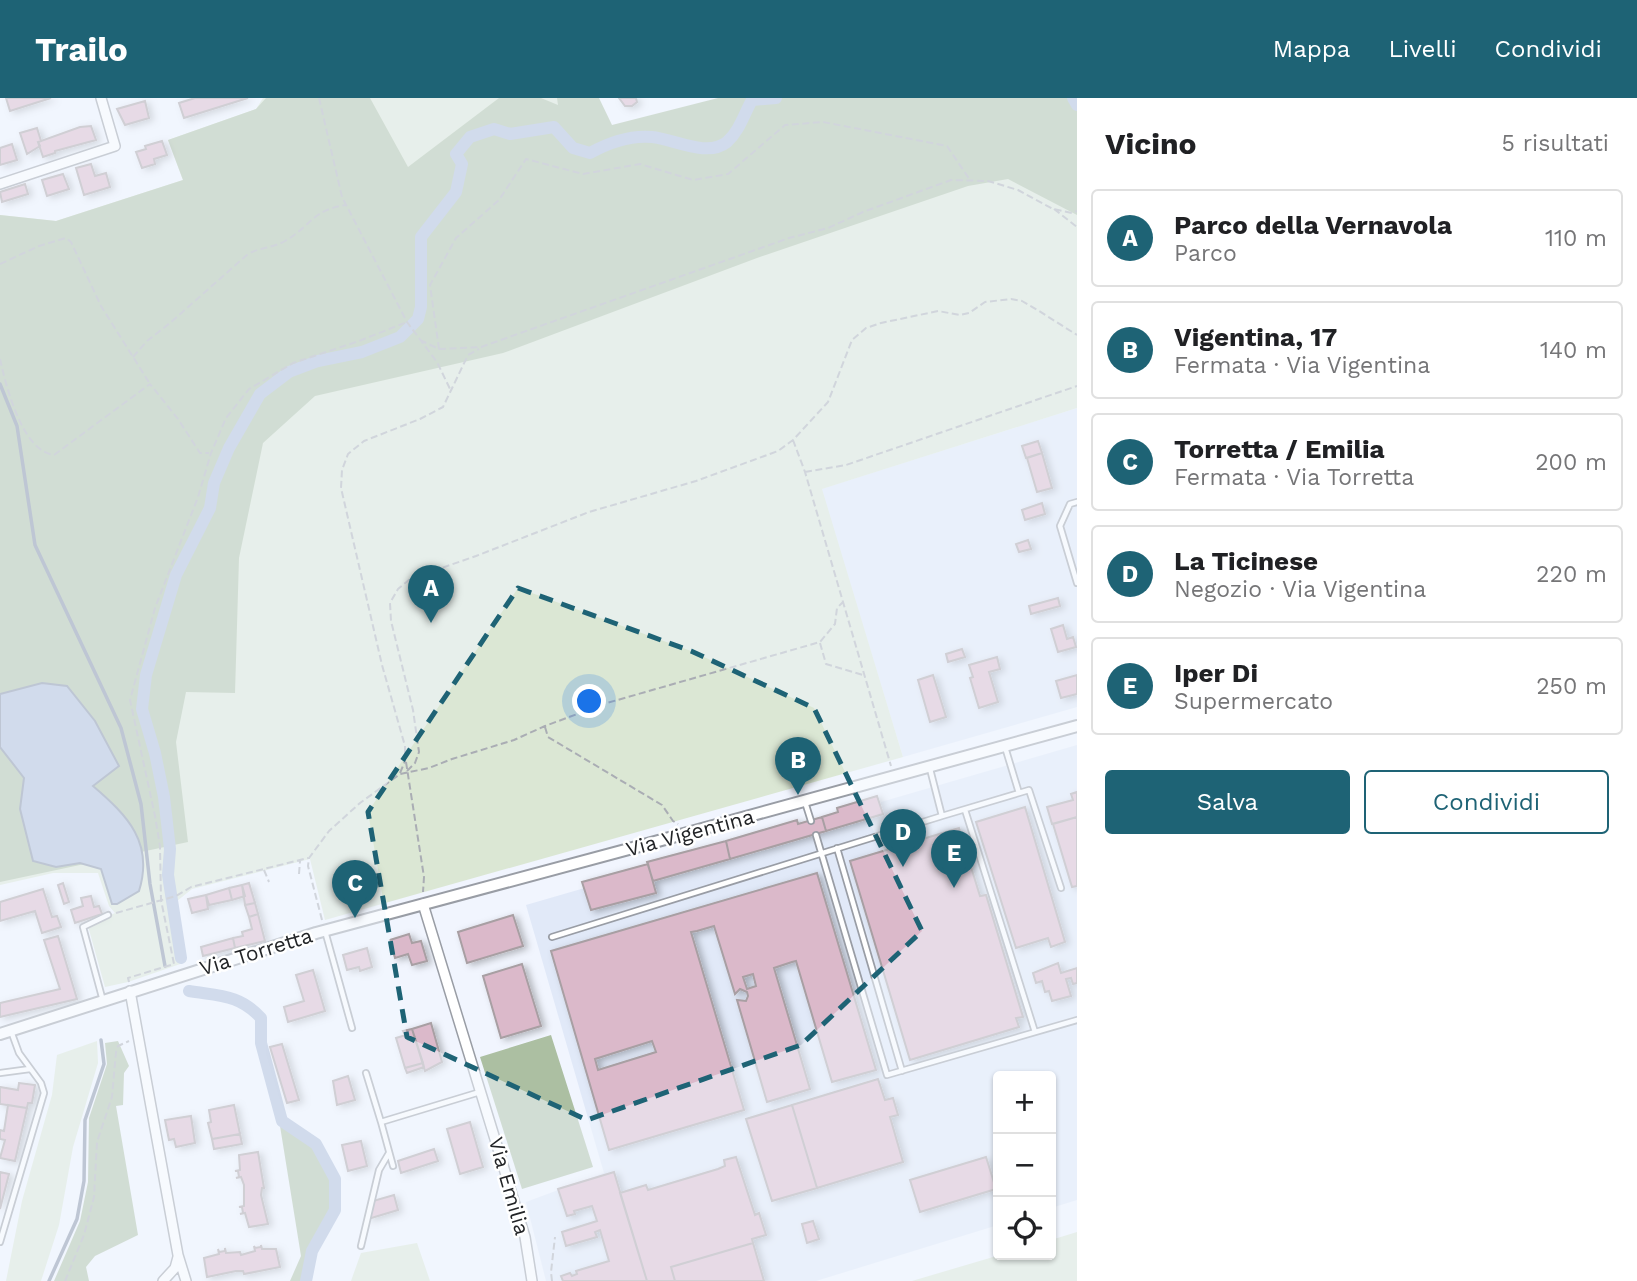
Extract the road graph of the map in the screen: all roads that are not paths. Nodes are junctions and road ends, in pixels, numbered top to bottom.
1 (101, 98) edge
2 (0, 184) edge
3 (1077, 502) edge
4 (1077, 583) edge
5 (1077, 726) edge
6 (1005, 746) junction
7 (929, 767) junction
8 (1019, 793) junction
9 (805, 801) junction
10 (964, 810) junction
11 (942, 816) junction
12 (811, 821) dead end
13 (816, 835) dead end
14 (837, 848) junction
15 (821, 852) junction
16 (1062, 887) dead end
17 (423, 904) junction
18 (108, 915) road end
19 (324, 928) junction
20 (552, 937) dead end
21 (130, 991) junction
22 (103, 1001) junction
23 (1077, 1020) edge
24 (352, 1028) dead end
25 (6, 1032) edge
26 (1035, 1032) junction
27 (31, 1069) junction
28 (902, 1070) junction
29 (0, 1073) edge
30 (366, 1073) dead end
31 (482, 1091) junction
32 (381, 1122) junction
33 (389, 1152) junction
34 (393, 1166) dead end
35 (0, 1242) edge
36 (361, 1246) dead end
37 (178, 1255) junction
38 (163, 1281) edge
39 (186, 1281) edge
40 (532, 1281) edge

1 - 2 street
3 - 4 lane
5 - 6 street, Via Vigentina
6 - 7 street, Via Vigentina
6 - 8 lane
7 - 9 street, Via Vigentina
7 - 11 lane
8 - 10 lane
8 - 16 lane
9 - 12 lane
9 - 17 street, Via Vigentina
10 - 11 lane
10 - 26 lane
11 - 14 lane
13 - 15 lane
14 - 15 lane
14 - 28 lane
15 - 20 lane
15 - 28 lane
17 - 19 street, Via Torretta
17 - 31 street, Via Emilia
18 - 22 lane
19 - 21 street, Via Torretta
19 - 24 lane
21 - 22 street, Via Torretta
21 - 37 street
22 - 25 street, Via Torretta
23 - 26 lane
25 - 27 lane
26 - 28 lane
27 - 29 lane
27 - 35 lane
30 - 32 lane
31 - 32 lane
31 - 40 street, Via Emilia
32 - 33 lane
33 - 34 lane
33 - 36 lane
37 - 38 street
37 - 39 street

